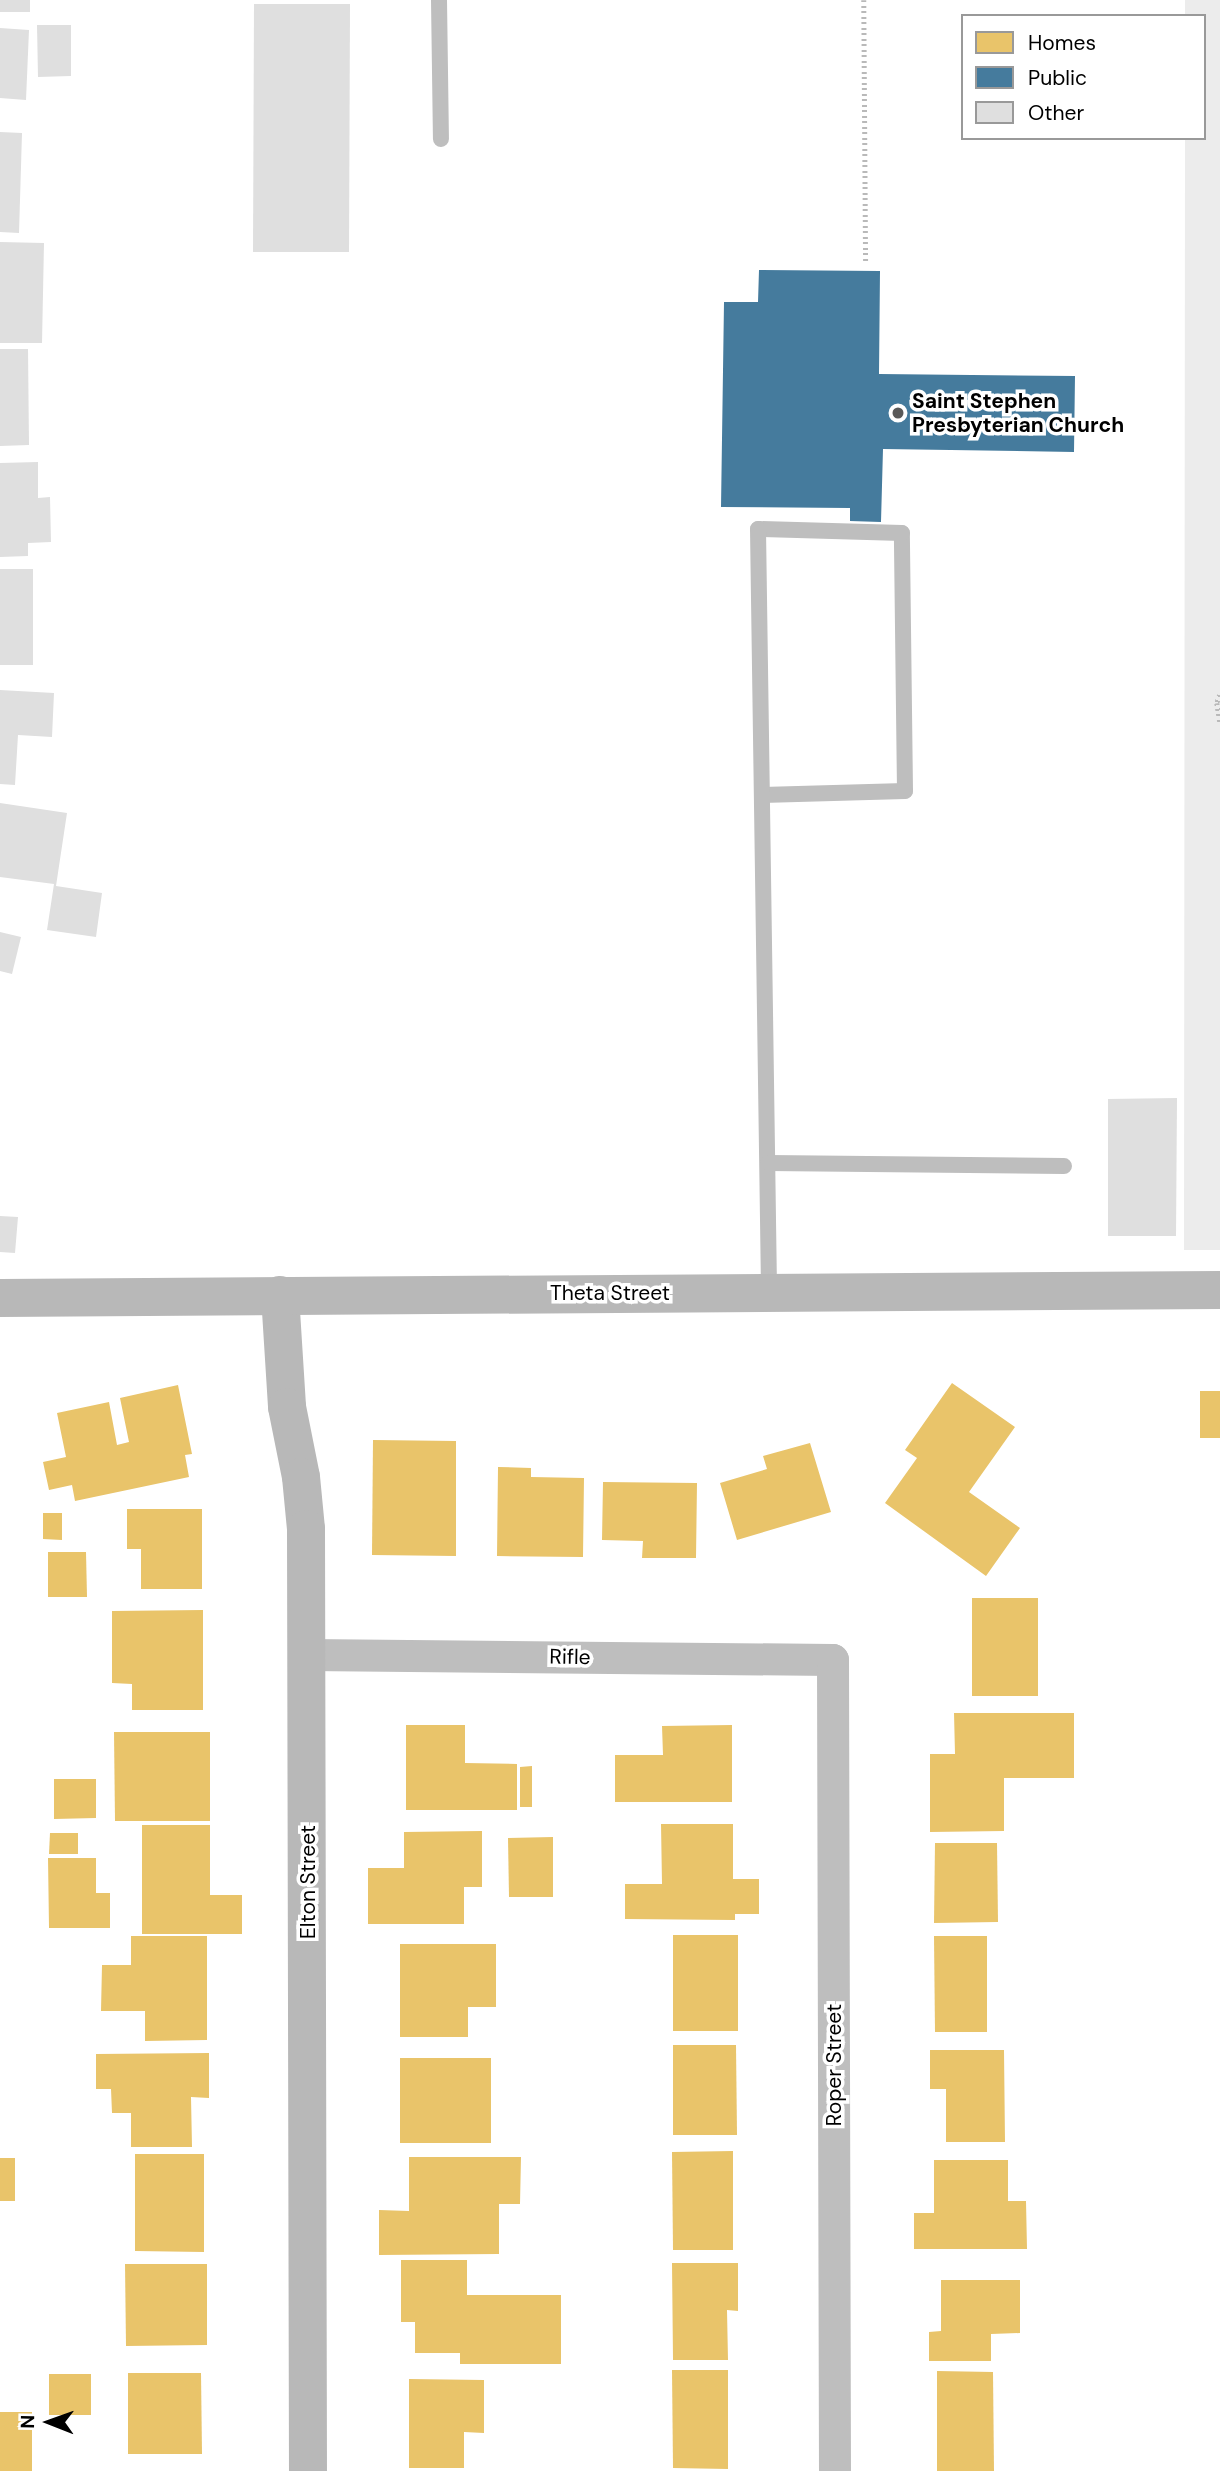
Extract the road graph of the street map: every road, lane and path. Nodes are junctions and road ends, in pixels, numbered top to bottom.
1 (439, 0) edge
2 (864, 0) edge
3 (441, 139) dead end
4 (866, 264) dead end
5 (1220, 695) edge
6 (1220, 723) edge
7 (762, 795) junction
8 (768, 1163) junction
9 (1063, 1166) dead end
10 (1220, 1290) edge
11 (769, 1292) junction
12 (280, 1295) junction
13 (0, 1298) edge
14 (307, 1655) junction
15 (833, 1660) joint
16 (308, 2471) edge
17 (835, 2471) edge

1 - 3 lane
2 - 4 path
5 - 6 path
7 - 7 lane
7 - 8 lane
8 - 9 lane
8 - 11 lane
10 - 11 street, Theta Street
11 - 12 street, Theta Street
12 - 13 street, Theta Street
12 - 14 street, Elton Street
14 - 15 street, Rifle
14 - 16 street, Elton Street
15 - 17 street, Roper Street

